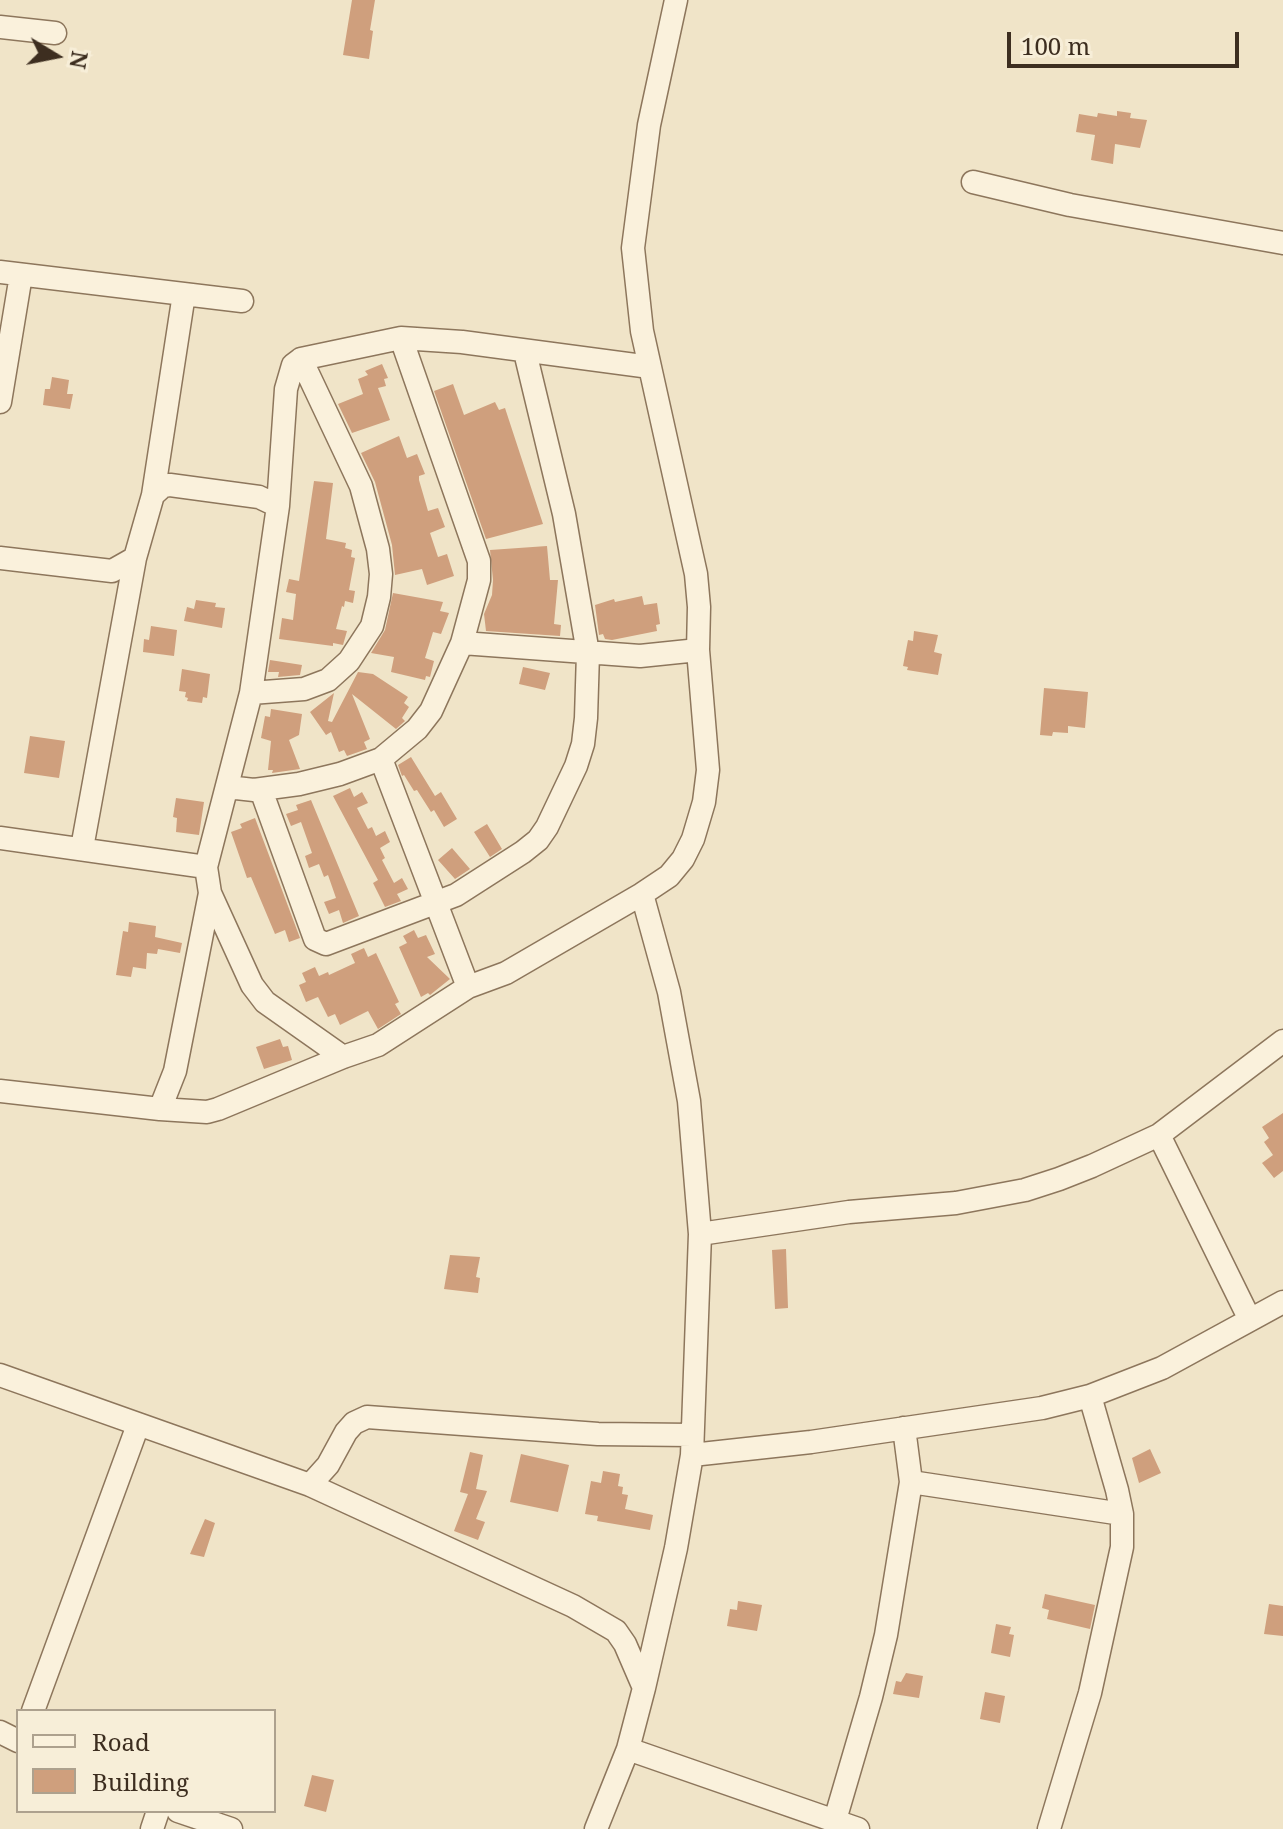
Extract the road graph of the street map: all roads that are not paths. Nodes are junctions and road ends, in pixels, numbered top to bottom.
1 (676, 0) edge
2 (0, 27) edge
3 (55, 33) dead end
4 (973, 182) dead end
5 (1283, 243) edge
6 (10, 274) edge
7 (184, 294) junction
8 (242, 301) dead end
9 (401, 338) junction
10 (525, 352) junction
11 (301, 359) junction
12 (650, 367) junction
13 (0, 402) edge
14 (153, 495) junction
15 (278, 506) junction
16 (0, 558) edge
17 (135, 558) junction
18 (462, 643) junction
19 (698, 650) junction
20 (588, 653) junction
21 (251, 693) junction
22 (381, 759) junction
23 (227, 787) junction
24 (261, 790) junction
25 (0, 838) edge
26 (82, 848) junction
27 (206, 867) junction
28 (210, 893) junction
29 (642, 894) junction
30 (435, 905) junction
31 (468, 987) junction
32 (1283, 1041) edge
33 (343, 1057) junction
34 (0, 1091) edge
35 (160, 1109) junction
36 (1159, 1135) junction
37 (700, 1234) junction
38 (1283, 1302) edge
39 (1250, 1320) junction
40 (0, 1375) edge
41 (1090, 1396) junction
42 (138, 1425) junction
43 (904, 1428) junction
44 (692, 1445) junction
45 (911, 1482) junction
46 (310, 1485) junction
47 (1122, 1514) junction
48 (658, 1629) junction
49 (616, 1631) junction
50 (644, 1688) junction
51 (34, 1709) edge
52 (628, 1749) junction
53 (184, 1813) edge
54 (835, 1820) junction
55 (231, 1829) edge
56 (596, 1829) edge
57 (858, 1829) edge
58 (1049, 1829) edge

1 - 12 street
2 - 3 street
4 - 5 street
6 - 7 street
6 - 13 street
7 - 8 street
7 - 14 street
9 - 10 street
9 - 11 street
9 - 18 street
10 - 12 street
10 - 20 street
11 - 15 street
11 - 21 street
12 - 19 street
14 - 15 street
14 - 17 street
15 - 21 street
16 - 17 street
17 - 26 street
18 - 20 street
18 - 22 street
19 - 20 street
19 - 29 street
20 - 30 street
21 - 23 street
22 - 24 street
22 - 30 street
23 - 24 street
23 - 27 street
24 - 30 street
25 - 26 street
26 - 27 street
27 - 28 street
28 - 33 street
28 - 35 street
29 - 31 street
29 - 37 street
30 - 31 street
31 - 33 street
32 - 36 street
33 - 35 street
34 - 35 street
36 - 37 street
36 - 39 street
37 - 44 street
38 - 39 street
39 - 41 street
40 - 42 street
41 - 43 street
41 - 47 street
42 - 46 street
42 - 51 street
43 - 44 street
43 - 45 street
44 - 46 street
44 - 48 street
45 - 47 street
45 - 54 street
46 - 49 street
47 - 58 street
48 - 49 street
48 - 50 street
49 - 50 street
50 - 52 street
52 - 54 street
52 - 56 street
53 - 55 street
54 - 57 street

